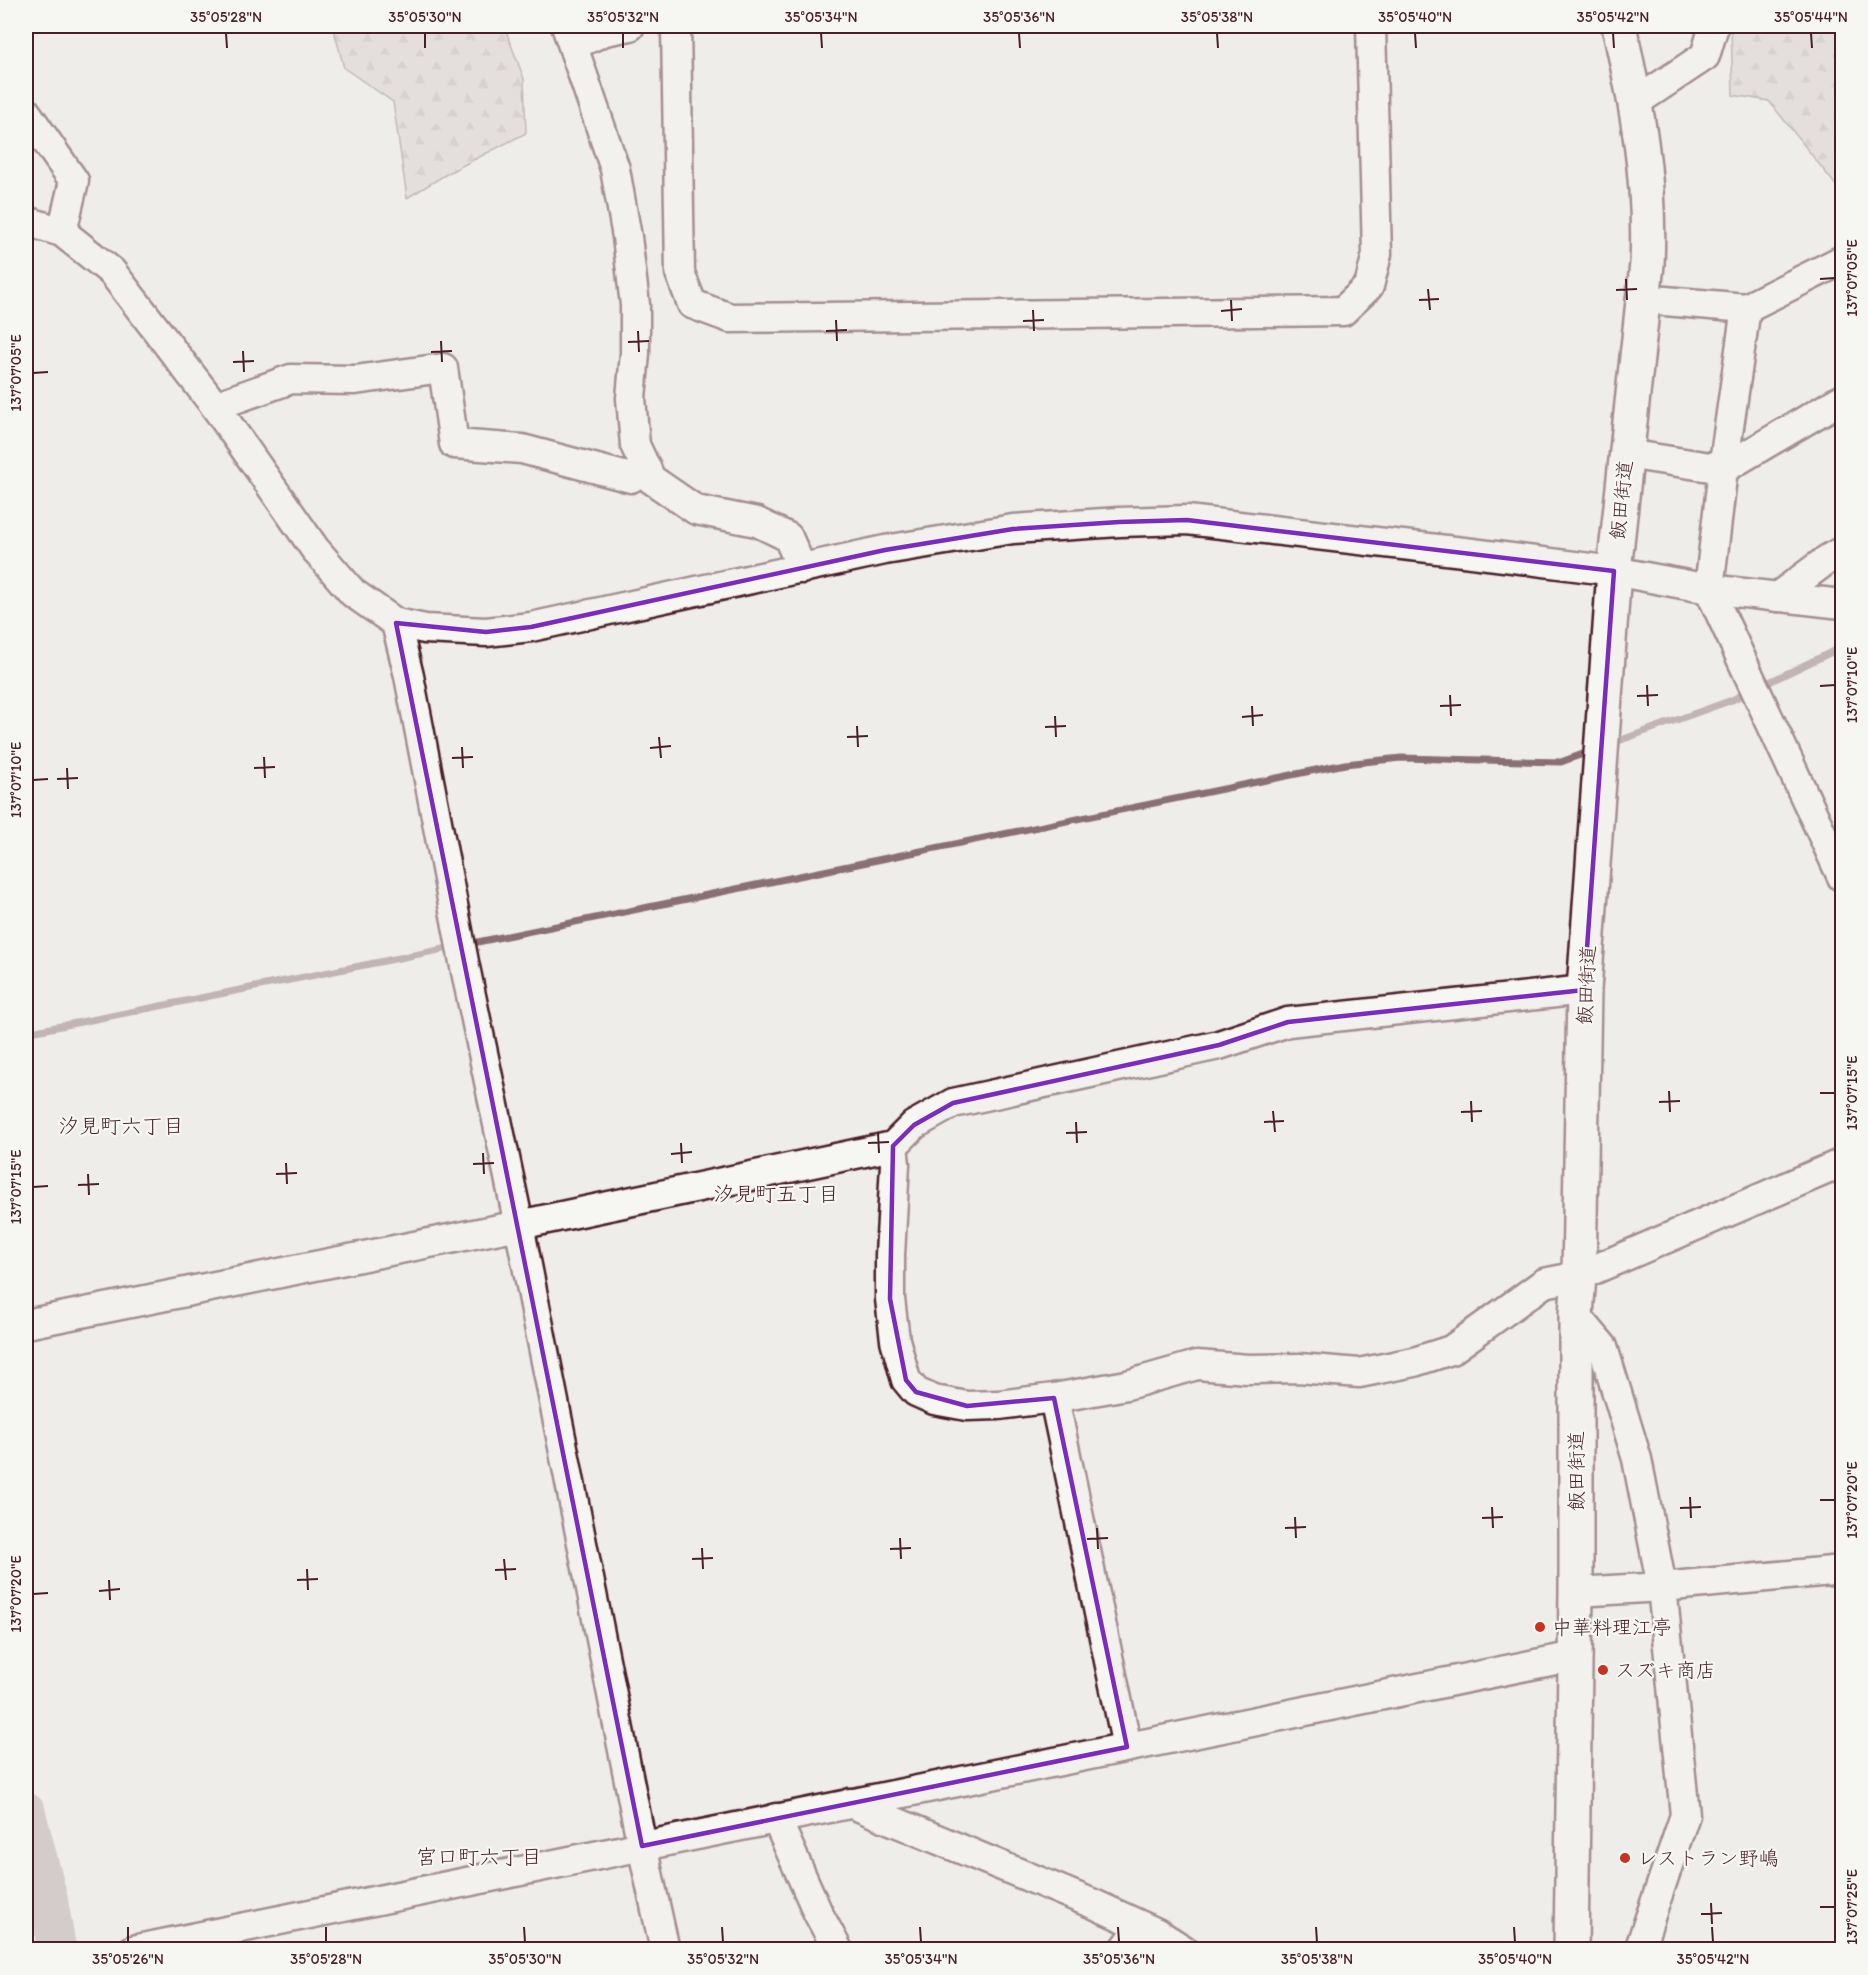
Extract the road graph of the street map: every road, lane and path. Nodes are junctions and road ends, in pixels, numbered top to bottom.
1 (630, 26) edge
2 (676, 26) edge
3 (1371, 26) edge
4 (1619, 26) edge
5 (1714, 26) edge
6 (570, 35) edge
7 (1636, 102) junction
8 (26, 112) edge
9 (26, 221) edge
10 (62, 232) junction
11 (1842, 260) edge
12 (1642, 299) junction
13 (1746, 308) junction
14 (1842, 399) edge
15 (214, 406) junction
16 (1626, 454) junction
17 (646, 468) junction
18 (1723, 469) junction
19 (1842, 551) edge
20 (802, 569) junction
21 (1614, 572) junction
22 (1709, 589) junction
23 (1777, 597) junction
24 (1842, 604) edge
25 (396, 623) junction
26 (1842, 877) edge
27 (1584, 990) junction
28 (893, 1146) junction
29 (1842, 1163) edge
30 (519, 1225) junction
31 (1579, 1276) junction
32 (1576, 1315) junction
33 (26, 1324) edge
34 (1054, 1398) junction
35 (1842, 1570) edge
36 (1662, 1587) junction
37 (1576, 1592) junction
38 (1575, 1656) junction
39 (1127, 1747) junction
40 (850, 1803) junction
41 (776, 1818) junction
42 (642, 1846) junction
43 (1142, 1926) junction
44 (133, 1950) edge
45 (665, 1950) edge
46 (838, 1950) edge
47 (1124, 1950) edge
48 (1184, 1950) edge
49 (1571, 1950) edge
50 (1639, 1950) edge

1 - 6 street
2 - 3 street
4 - 7 main road, 飯田街道
5 - 7 street
6 - 17 street
7 - 12 main road, 飯田街道
8 - 10 street
9 - 10 street
10 - 15 street
11 - 13 street
12 - 13 street
12 - 16 main road, 飯田街道
13 - 18 street
14 - 18 street
15 - 17 street
15 - 25 street
16 - 18 street
16 - 21 main road, 飯田街道
17 - 20 street
18 - 22 street
19 - 23 street
20 - 21 street
20 - 25 street
21 - 22 street
21 - 27 main road, 飯田街道
22 - 23 street
22 - 26 street
23 - 24 street
25 - 30 street
27 - 28 street
27 - 31 main road, 飯田街道
28 - 30 street
28 - 34 street
29 - 31 street
30 - 33 street
30 - 42 street
31 - 32 main road, 飯田街道
31 - 34 street
32 - 36 street
32 - 37 main road, 飯田街道
34 - 39 street
35 - 36 street
36 - 37 street
36 - 50 street
37 - 38 main road, 飯田街道
38 - 39 street
38 - 49 main road, 飯田街道
39 - 40 street
40 - 41 street
40 - 43 street
41 - 42 street
41 - 46 street
42 - 44 street
42 - 45 street
43 - 47 street
43 - 48 street

